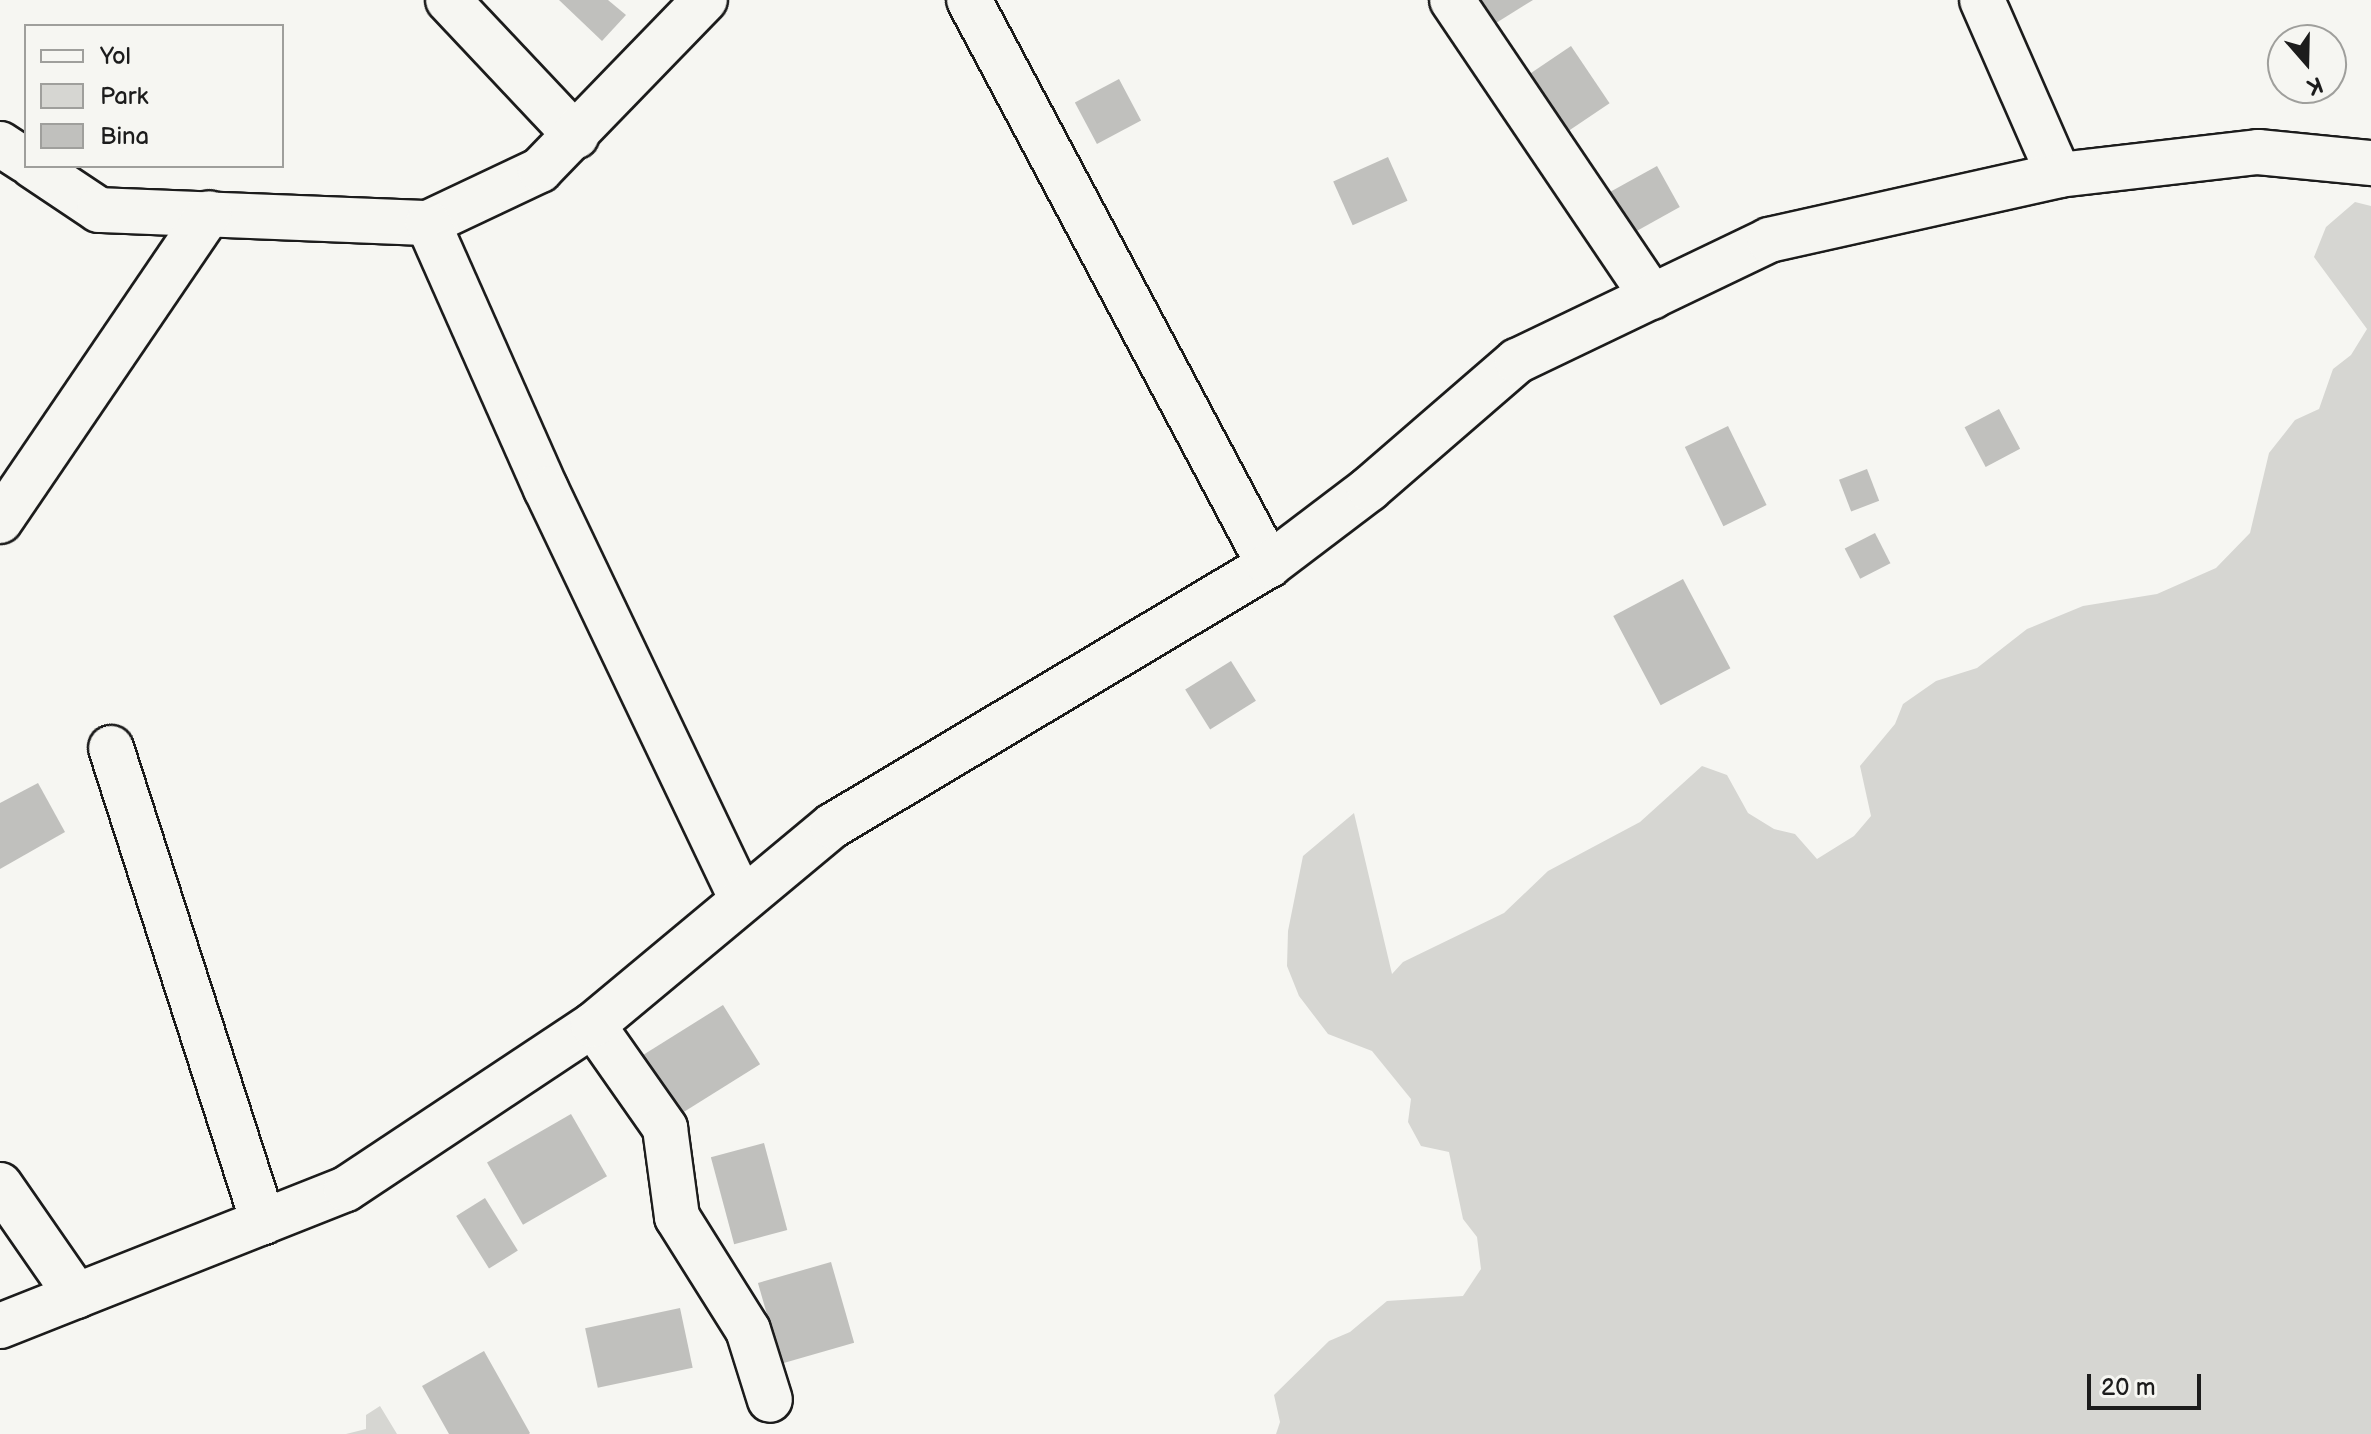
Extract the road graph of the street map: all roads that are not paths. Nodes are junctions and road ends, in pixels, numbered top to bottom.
1 (448, 0) edge
2 (705, 0) edge
3 (969, 0) edge
4 (1452, 0) edge
5 (1982, 0) edge
6 (576, 136) junction
7 (0, 144) edge
8 (24, 160) edge
9 (2371, 163) edge
10 (36, 168) edge
11 (2059, 175) junction
12 (209, 213) junction
13 (428, 223) junction
14 (1652, 297) junction
15 (0, 521) edge
16 (1269, 565) junction
17 (111, 748) dead end
18 (742, 900) junction
19 (593, 1025) junction
20 (0, 1185) edge
21 (263, 1222) junction
22 (77, 1296) junction
23 (0, 1326) edge
24 (770, 1400) dead end

1 - 6 street
2 - 6 street
3 - 16 street
4 - 14 street
5 - 11 street
6 - 13 street
7 - 8 street
9 - 11 street
10 - 12 street
11 - 14 street
12 - 13 street
12 - 15 street
13 - 18 street
14 - 16 street
16 - 18 street
17 - 21 street
18 - 19 street
19 - 21 street
19 - 24 street
20 - 22 street
21 - 22 street
22 - 23 street

